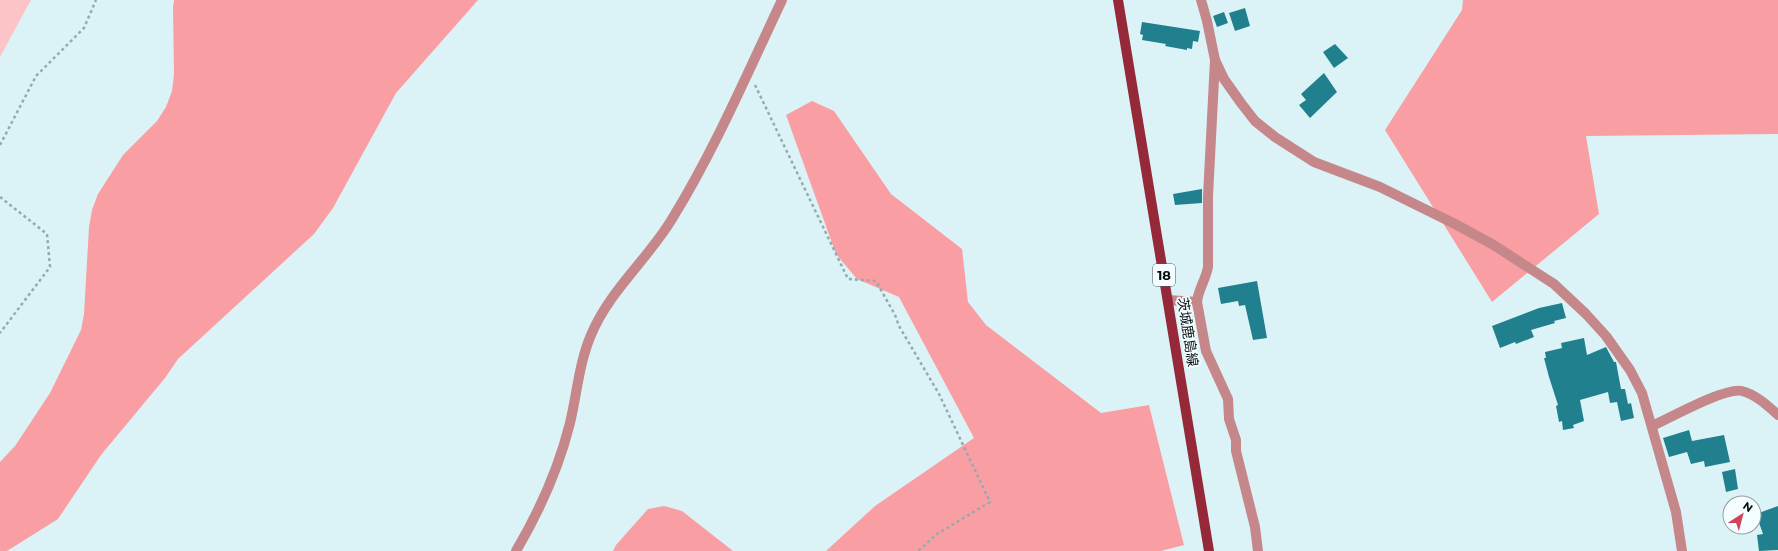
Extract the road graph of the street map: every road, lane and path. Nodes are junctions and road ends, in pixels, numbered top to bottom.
1 (96, 0) edge
2 (782, 0) edge
3 (1118, 0) edge
4 (1201, 0) edge
5 (1215, 60) junction
6 (749, 73) junction
7 (0, 145) edge
8 (0, 197) edge
9 (1168, 300) junction
10 (1197, 302) junction
11 (0, 333) edge
12 (1778, 415) edge
13 (1652, 426) junction
14 (516, 551) edge
15 (918, 551) edge
16 (1209, 551) edge
17 (1258, 551) edge
18 (1682, 551) edge

1 - 7 path
2 - 6 street
3 - 9 main road, 茨城鹿島線 / 18
4 - 5 street
5 - 10 street
5 - 13 street
6 - 14 street
6 - 15 path
8 - 11 path
9 - 10 street
9 - 16 main road, 茨城鹿島線 / 18
10 - 17 street
12 - 13 street
13 - 18 street

